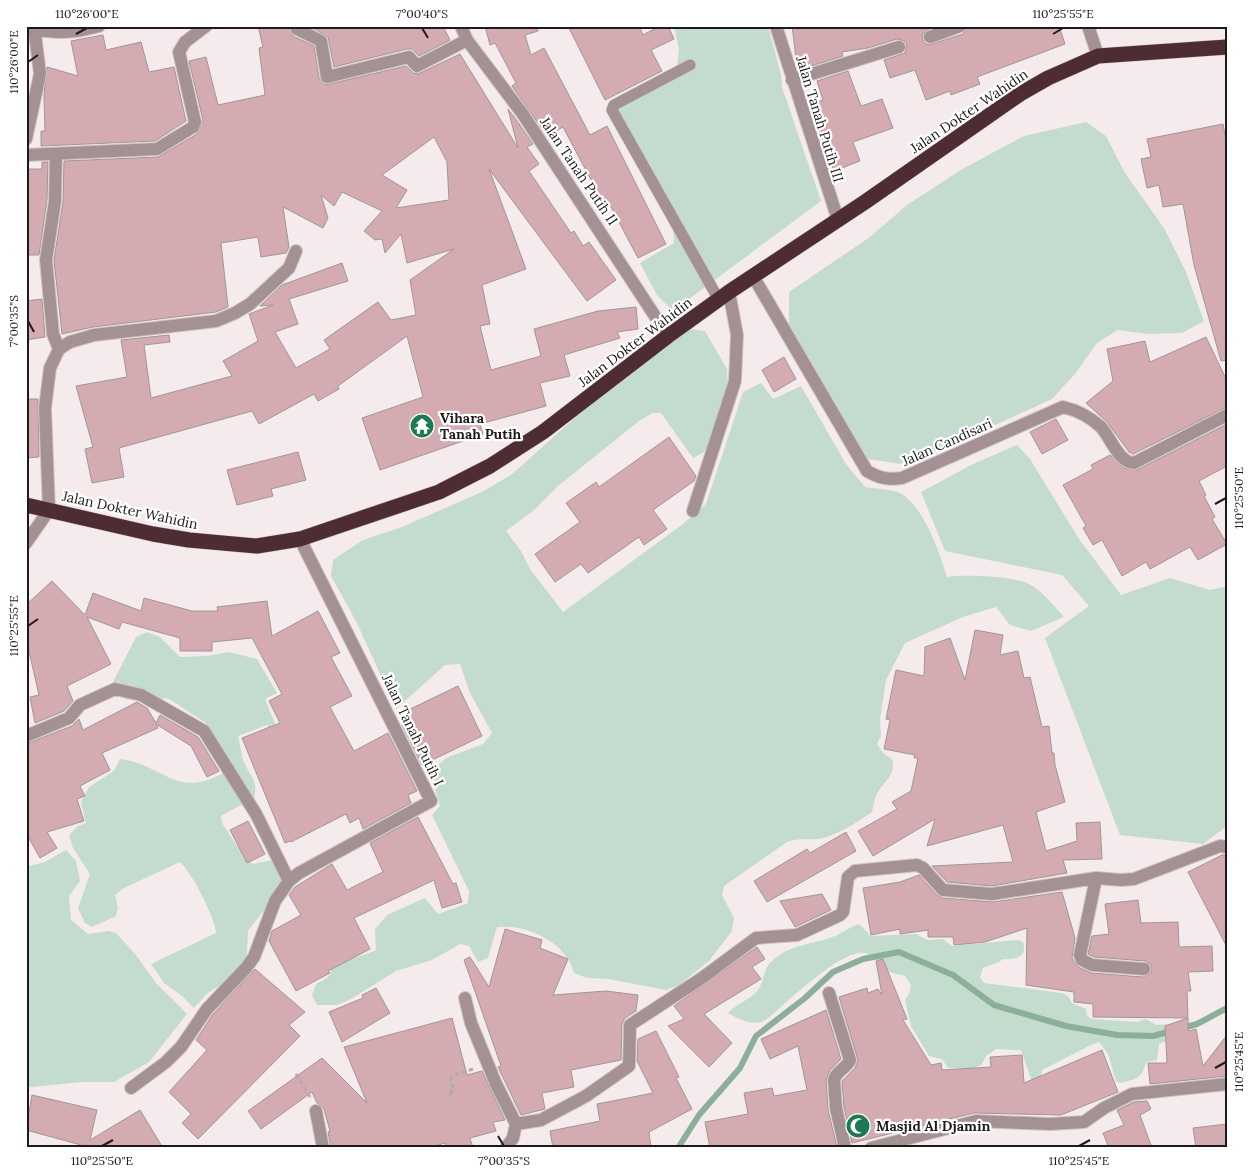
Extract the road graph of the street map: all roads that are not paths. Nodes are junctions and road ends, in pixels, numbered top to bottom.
1 (99, 26) edge
2 (206, 26) edge
3 (298, 26) edge
4 (461, 26) edge
5 (776, 26) edge
6 (960, 26) edge
7 (1088, 26) edge
8 (34, 27) edge
9 (930, 37) dead end
10 (467, 40) junction
11 (899, 47) dead end
12 (1227, 47) edge
13 (1098, 56) junction
14 (690, 65) dead end
15 (792, 80) junction
16 (26, 139) edge
17 (56, 154) junction
18 (26, 155) edge
19 (838, 220) junction
20 (296, 251) dead end
21 (753, 276) junction
22 (724, 296) junction
23 (668, 336) junction
24 (59, 349) junction
25 (1227, 415) edge
26 (26, 505) edge
27 (49, 510) junction
28 (693, 511) dead end
29 (300, 539) junction
30 (26, 543) edge
31 (26, 736) edge
32 (1227, 847) edge
33 (294, 877) junction
34 (1096, 878) junction
35 (1144, 969) dead end
36 (829, 993) dead end
37 (465, 998) dead end
38 (1227, 1084) edge
39 (131, 1088) dead end
40 (316, 1111) road end
41 (516, 1124) junction
42 (323, 1148) edge
43 (506, 1148) edge
44 (845, 1148) edge
45 (871, 1148) edge

1 - 8 street
2 - 17 street
3 - 10 street
4 - 10 street, Jalan Tanah Putih II
5 - 15 street, Jalan Tanah Putih III
6 - 9 street
7 - 13 street
8 - 16 street
10 - 23 street, Jalan Tanah Putih II
11 - 15 street
12 - 13 highway, Jalan Dokter Wahidin
13 - 19 highway, Jalan Dokter Wahidin
14 - 22 lane
15 - 19 street, Jalan Tanah Putih III
17 - 18 street
17 - 24 street
19 - 21 highway, Jalan Dokter Wahidin
20 - 24 street
21 - 22 highway, Jalan Dokter Wahidin
21 - 25 street, Jalan Candisari
22 - 23 highway, Jalan Dokter Wahidin
22 - 28 street
23 - 29 highway, Jalan Dokter Wahidin
24 - 27 street
26 - 27 highway, Jalan Dokter Wahidin
27 - 29 highway, Jalan Dokter Wahidin
27 - 30 street
29 - 33 street, Jalan Tanah Putih I
31 - 33 street
32 - 34 street
33 - 39 street
34 - 35 street
34 - 41 street
36 - 44 street
37 - 41 street
38 - 45 street
40 - 42 street
41 - 43 street

